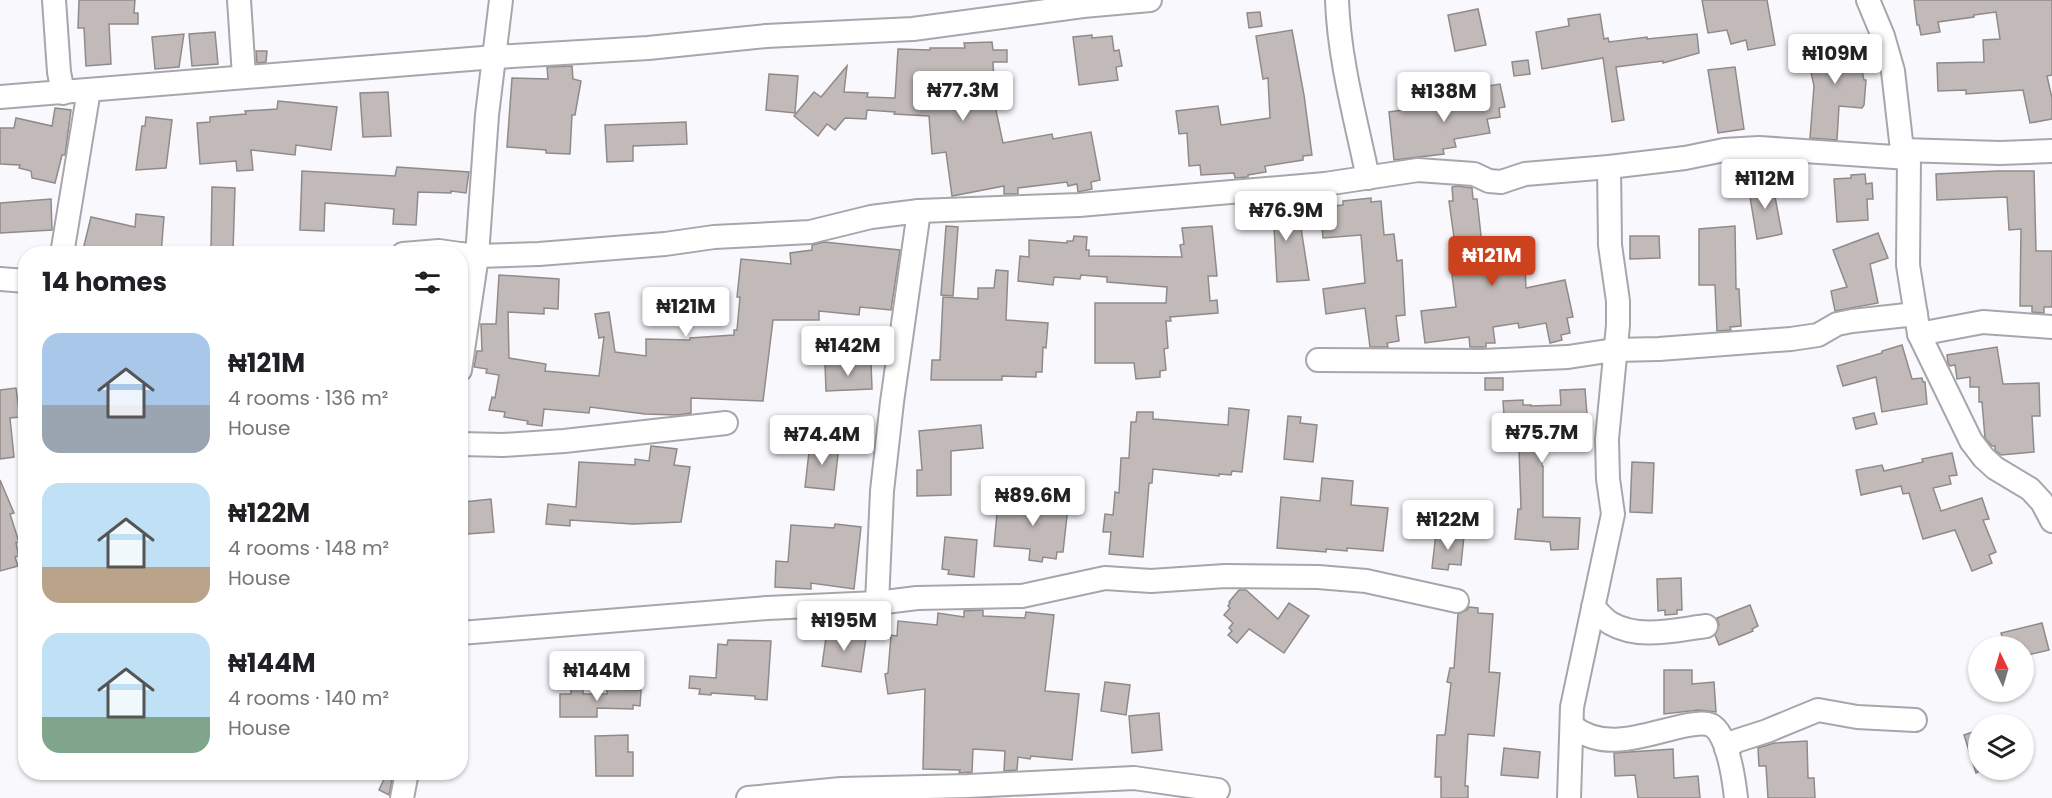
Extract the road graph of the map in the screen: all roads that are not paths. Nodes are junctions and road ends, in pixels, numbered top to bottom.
1 (54, 0) edge
2 (239, 0) edge
3 (501, 0) edge
4 (1150, 0) edge
5 (1337, 0) edge
6 (1868, 0) edge
7 (495, 57) junction
8 (244, 76) junction
9 (88, 90) junction
10 (63, 93) junction
11 (0, 97) edge
12 (2052, 151) edge
13 (1905, 154) junction
14 (1609, 167) junction
15 (1368, 178) junction
16 (919, 211) junction
17 (63, 246) edge
18 (467, 246) edge
19 (468, 254) edge
20 (0, 279) edge
21 (18, 280) edge
22 (1918, 324) junction
23 (2052, 327) edge
24 (1614, 350) junction
25 (1318, 360) dead end
26 (726, 423) dead end
27 (468, 444) edge
28 (2052, 521) edge
29 (1457, 602) dead end
30 (877, 603) junction
31 (1593, 607) junction
32 (1706, 626) dead end
33 (468, 632) edge
34 (1915, 720) dead end
35 (1572, 726) junction
36 (1726, 749) junction
37 (405, 780) edge
38 (1218, 790) dead end
39 (402, 798) edge
40 (748, 798) edge
41 (1569, 798) edge
42 (1736, 798) edge

1 - 10 street
2 - 8 street
3 - 7 street
4 - 7 street
5 - 15 street
6 - 13 street
7 - 8 street
7 - 18 street
8 - 9 street
9 - 10 street
9 - 17 street
10 - 11 street
12 - 13 street
13 - 14 street
13 - 22 street
14 - 15 street
14 - 24 street
15 - 16 street
16 - 19 street
16 - 30 street
20 - 21 street
22 - 23 street
22 - 24 street
22 - 28 street
24 - 25 street
24 - 31 street
26 - 27 street
29 - 30 street
30 - 33 street
31 - 32 street
31 - 35 street
34 - 36 street
35 - 36 street
35 - 41 street
36 - 42 street
37 - 39 street
38 - 40 street

